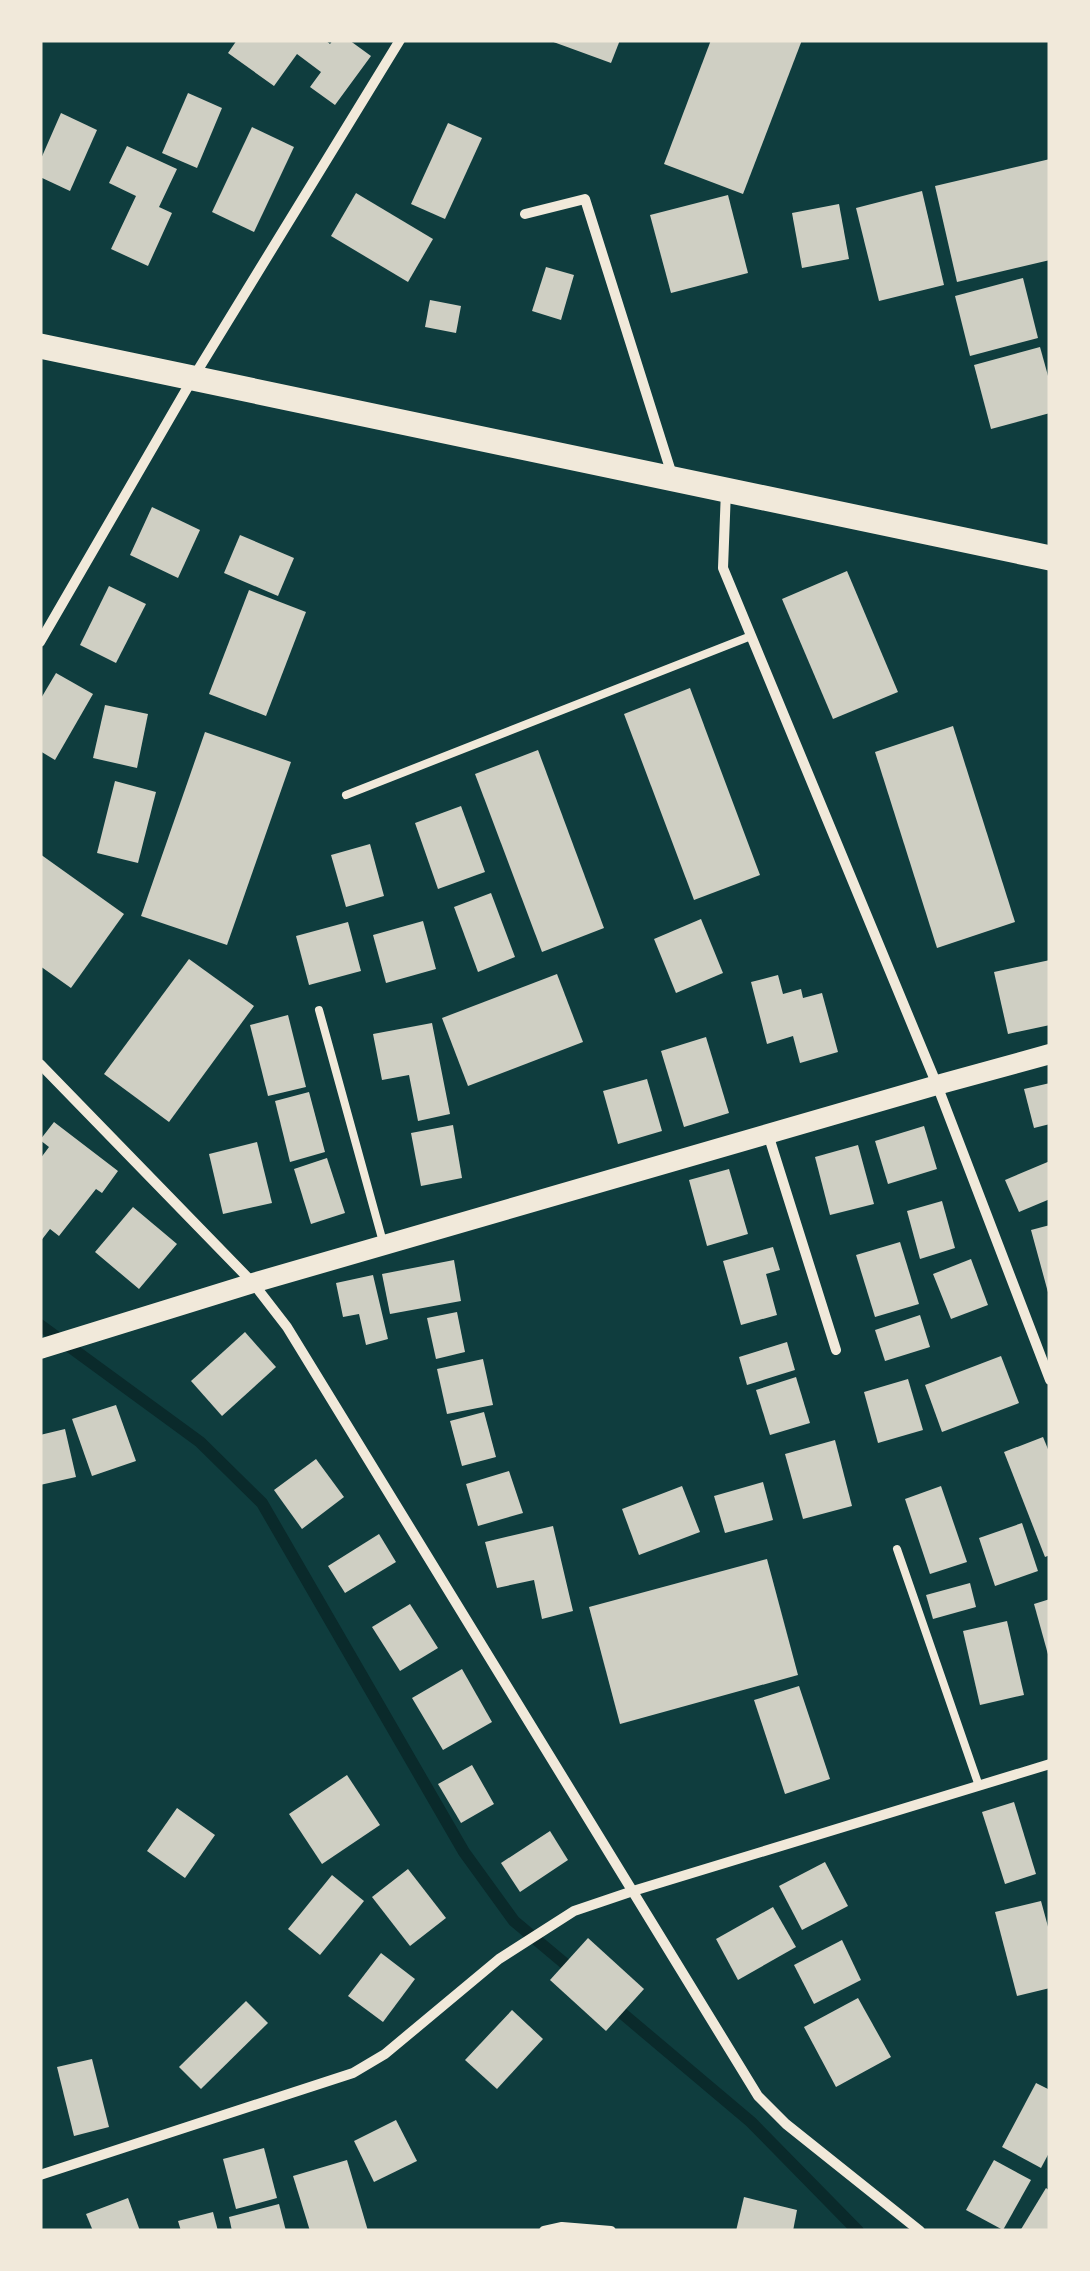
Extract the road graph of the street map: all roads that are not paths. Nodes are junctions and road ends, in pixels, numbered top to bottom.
1 (400, 40) edge
2 (525, 214) dead end
3 (40, 346) edge
4 (193, 378) junction
5 (674, 478) junction
6 (726, 490) junction
7 (1050, 558) edge
8 (751, 636) junction
9 (40, 642) edge
10 (346, 795) dead end
11 (319, 1010) dead end
12 (1050, 1054) edge
13 (40, 1064) edge
14 (937, 1084) junction
15 (768, 1134) junction
16 (384, 1246) junction
17 (253, 1284) junction
18 (40, 1349) edge
19 (836, 1350) dead end
20 (1050, 1380) edge
21 (897, 1549) dead end
22 (1050, 1764) edge
23 (979, 1786) junction
24 (633, 1890) junction
25 (40, 2176) edge
26 (544, 2231) edge
27 (610, 2231) edge
28 (920, 2231) edge

1 - 4 street
2 - 5 street
3 - 4 main road
4 - 5 main road
4 - 9 street
5 - 6 main road
6 - 7 main road
6 - 8 street
8 - 10 lane
8 - 14 street
11 - 16 lane
12 - 14 main road
13 - 17 street
14 - 15 main road
14 - 20 street
15 - 16 main road
15 - 19 street
16 - 17 main road
17 - 18 main road
17 - 24 street
21 - 23 lane
22 - 23 street
23 - 24 street
24 - 25 street
24 - 28 street
26 - 27 street

